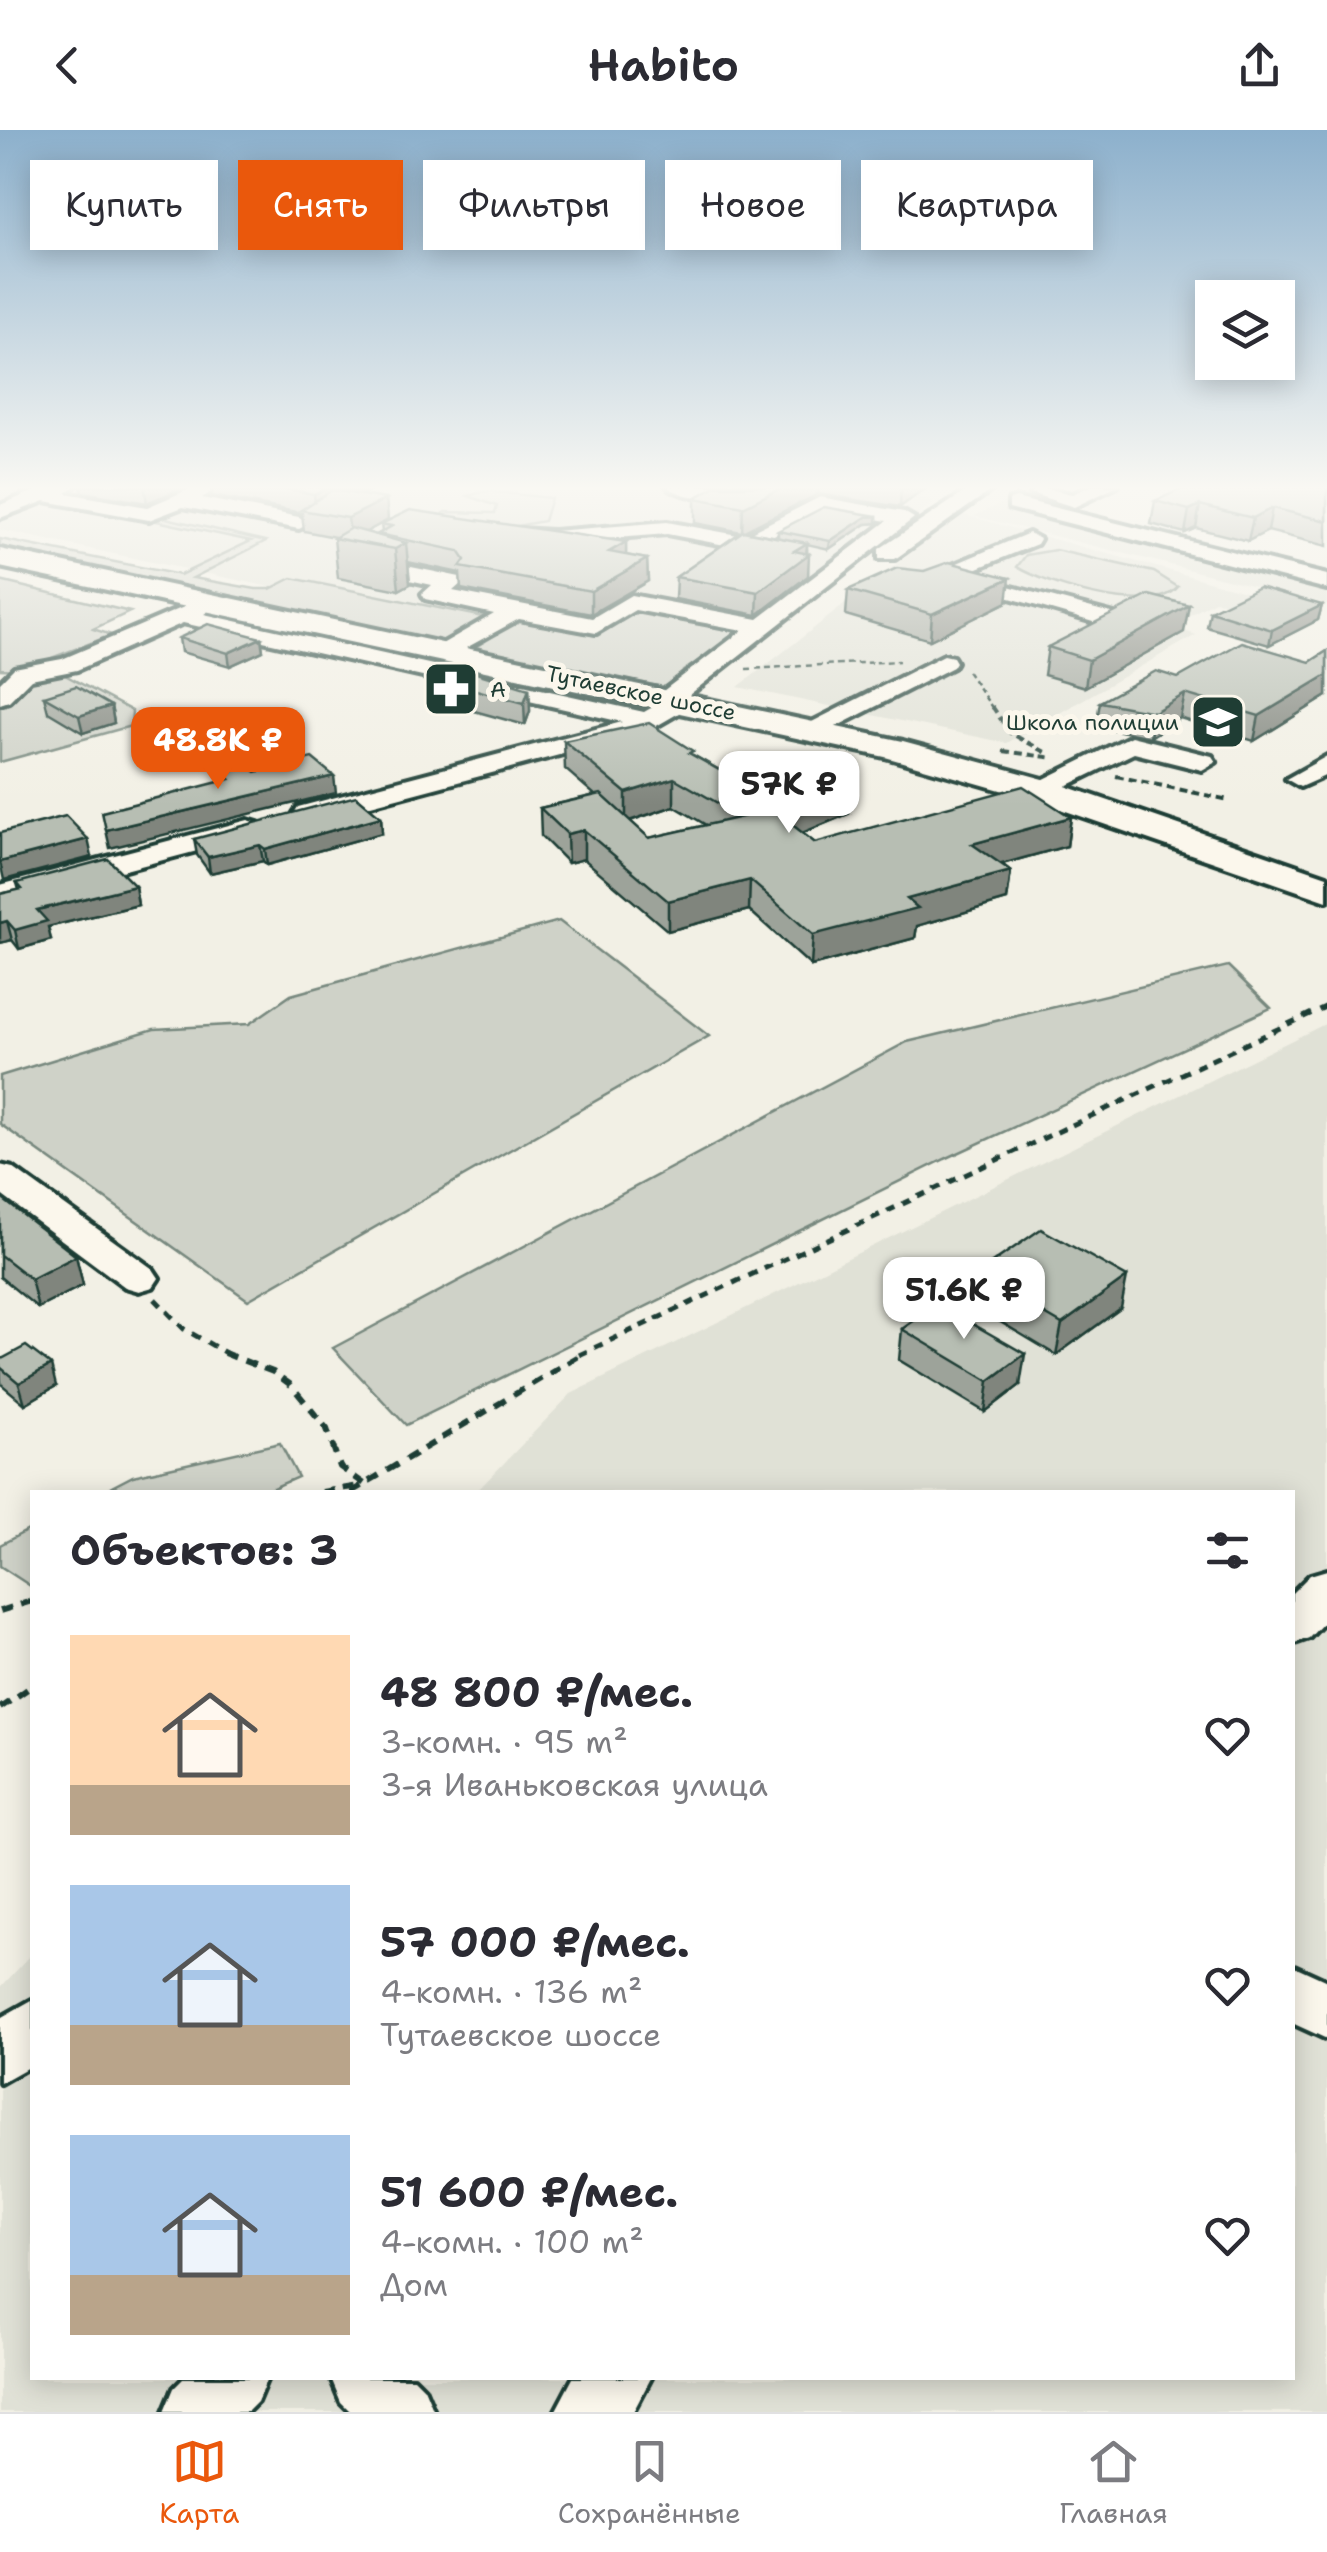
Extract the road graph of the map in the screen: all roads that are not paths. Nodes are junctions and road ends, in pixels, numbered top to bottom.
1 (129, 592) edge
2 (435, 592) edge
3 (808, 592) edge
4 (841, 592) edge
5 (1008, 592) edge
6 (195, 610) junction
7 (515, 611) junction
8 (1122, 624) edge
9 (763, 628) junction
10 (444, 652) junction
11 (944, 662) road end
12 (12, 672) edge
13 (0, 696) edge
14 (675, 706) junction
15 (812, 729) junction
16 (1202, 762) dead end
17 (1327, 764) edge
18 (1300, 779) dead end
19 (1038, 788) junction
20 (1327, 890) edge
21 (0, 894) edge
22 (0, 1176) edge
23 (139, 1278) road end
24 (1327, 1588) edge
25 (1295, 1621) edge
26 (1295, 1994) edge
27 (1327, 2012) edge
28 (231, 2380) edge
29 (368, 2380) edge
30 (615, 2380) edge
31 (198, 2412) edge
32 (400, 2412) edge
33 (589, 2412) edge

1 - 6 main road, Тутаевское шоссе
2 - 7 street
3 - 9 street
4 - 14 street
5 - 8 street
6 - 10 main road, Тутаевское шоссе
6 - 12 street
6 - 14 street
7 - 9 street
7 - 10 street
9 - 14 street
10 - 14 main road, Тутаевское шоссе
11 - 15 street
12 - 13 street
14 - 15 main road, Тутаевское шоссе
14 - 21 street
15 - 19 main road, Тутаевское шоссе
16 - 19 street
17 - 18 street
19 - 20 main road, Тутаевское шоссе
22 - 23 street
24 - 25 street
26 - 27 street
28 - 31 street
29 - 32 street
30 - 33 street

